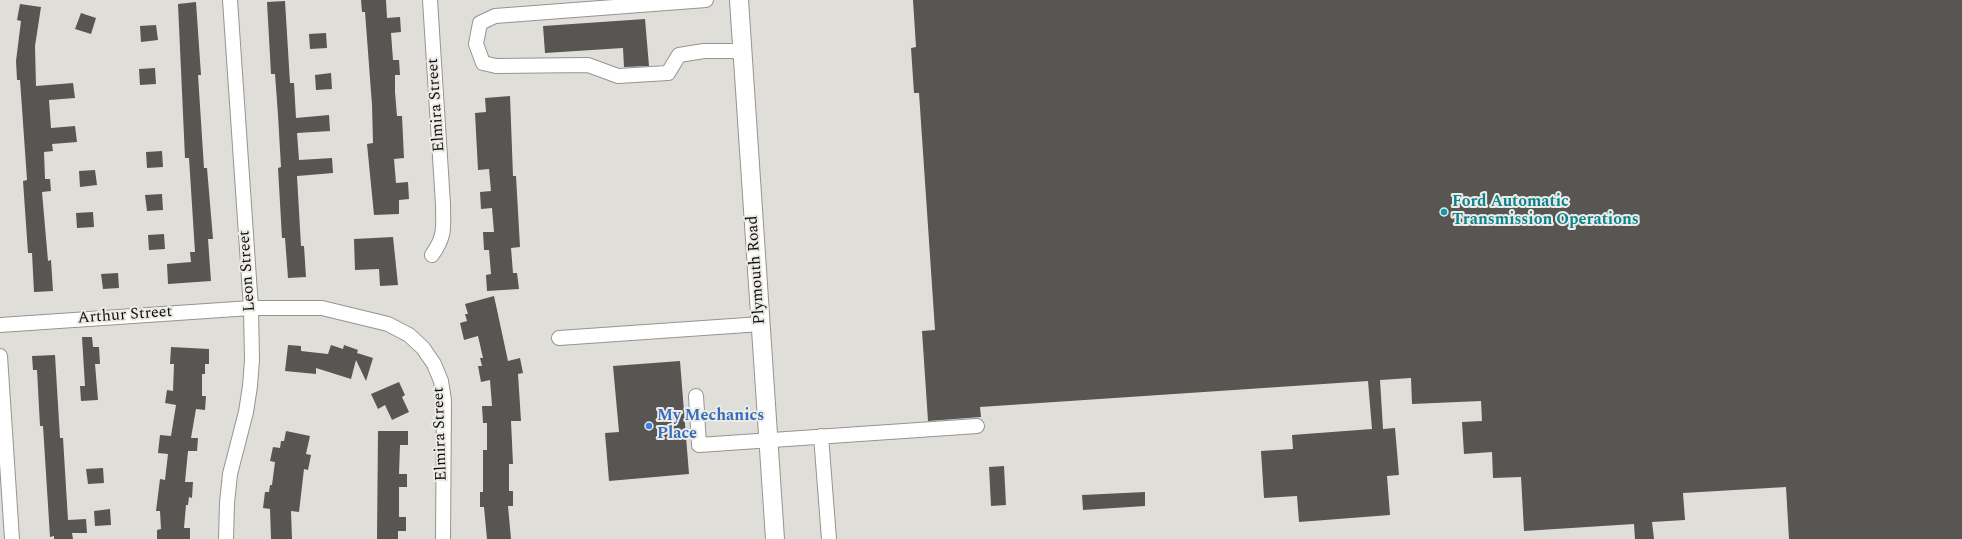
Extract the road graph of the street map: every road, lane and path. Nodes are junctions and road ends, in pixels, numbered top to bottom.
1 (230, 0) edge
2 (430, 0) edge
3 (706, 0) edge
4 (739, 0) edge
5 (742, 51) junction
6 (432, 255) dead end
7 (251, 308) junction
8 (761, 324) junction
9 (0, 325) edge
10 (559, 338) dead end
11 (0, 356) edge
12 (696, 396) dead end
13 (977, 426) dead end
14 (822, 436) junction
15 (768, 440) junction
16 (12, 539) edge
17 (226, 539) edge
18 (443, 539) edge
19 (775, 539) edge
20 (829, 539) edge

1 - 7 street, Leon Street
2 - 6 street, Elmira Street
3 - 5 street
4 - 5 main road, Plymouth Road
5 - 8 main road, Plymouth Road
7 - 9 street, Arthur Street
7 - 17 street, Leon Street
7 - 18 street, Elmira Street
8 - 10 street
8 - 15 main road, Plymouth Road
11 - 16 street
12 - 15 street
13 - 14 street
14 - 15 street
14 - 20 street
15 - 19 main road, Plymouth Road

